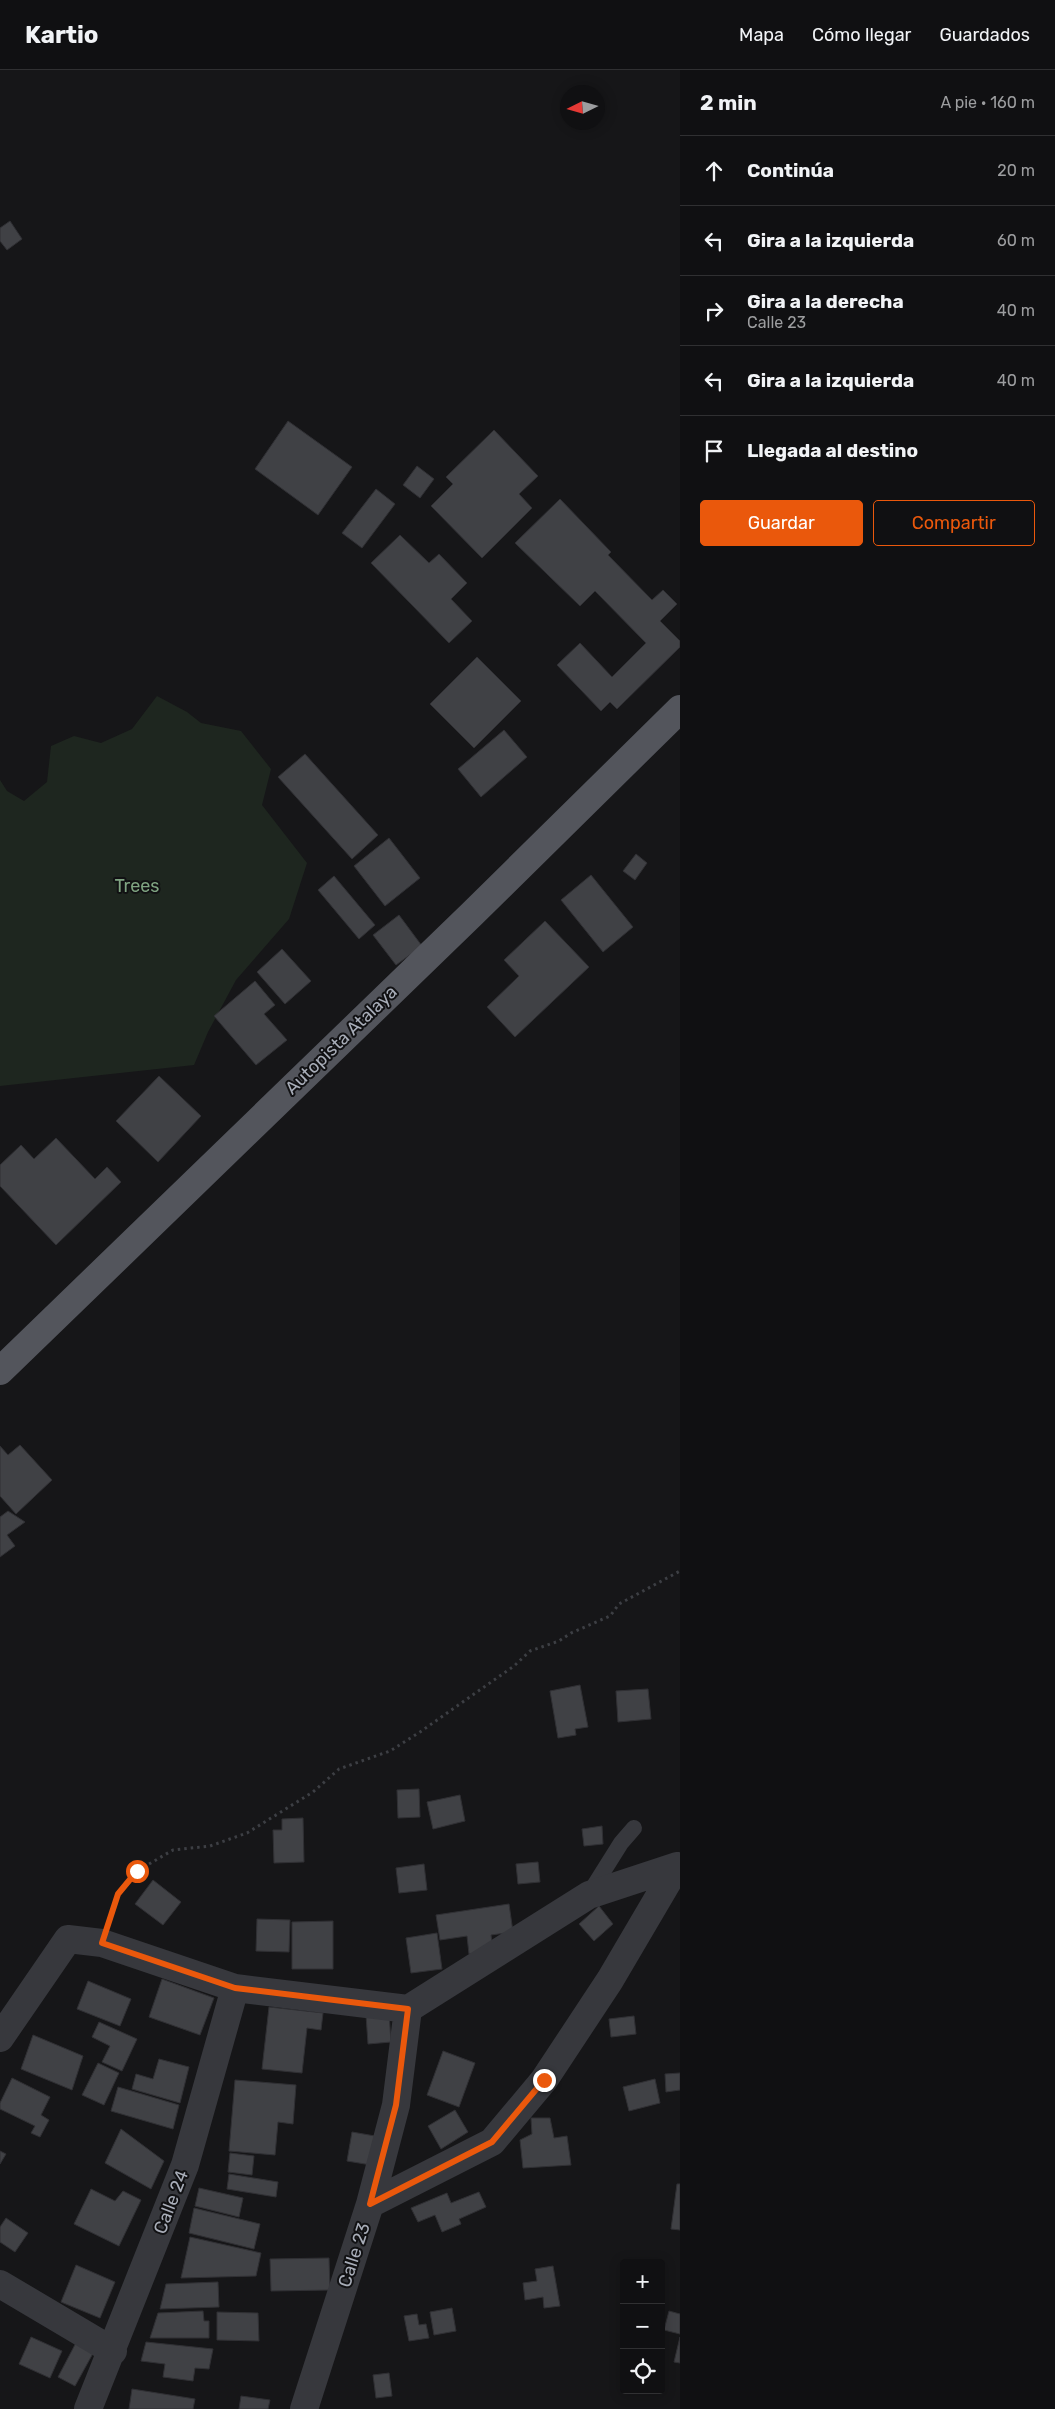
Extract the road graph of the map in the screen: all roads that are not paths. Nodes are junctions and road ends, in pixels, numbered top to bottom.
1 (680, 709) edge
2 (0, 1371) edge
3 (634, 1828) dead end
4 (678, 1866) edge
5 (589, 1895) junction
6 (235, 1988) junction
7 (408, 2009) junction
8 (0, 2038) edge
9 (370, 2204) junction
10 (0, 2284) edge
11 (113, 2351) junction
12 (88, 2409) edge
13 (304, 2409) edge

1 - 2 main road, Autopista Atalaya
3 - 5 lane
4 - 5 street
4 - 9 street
5 - 7 street
6 - 7 street
6 - 8 street
6 - 11 street, Calle 24
7 - 9 street, Calle 23
9 - 13 street, Calle 23
10 - 11 street
11 - 12 street, Calle 24

